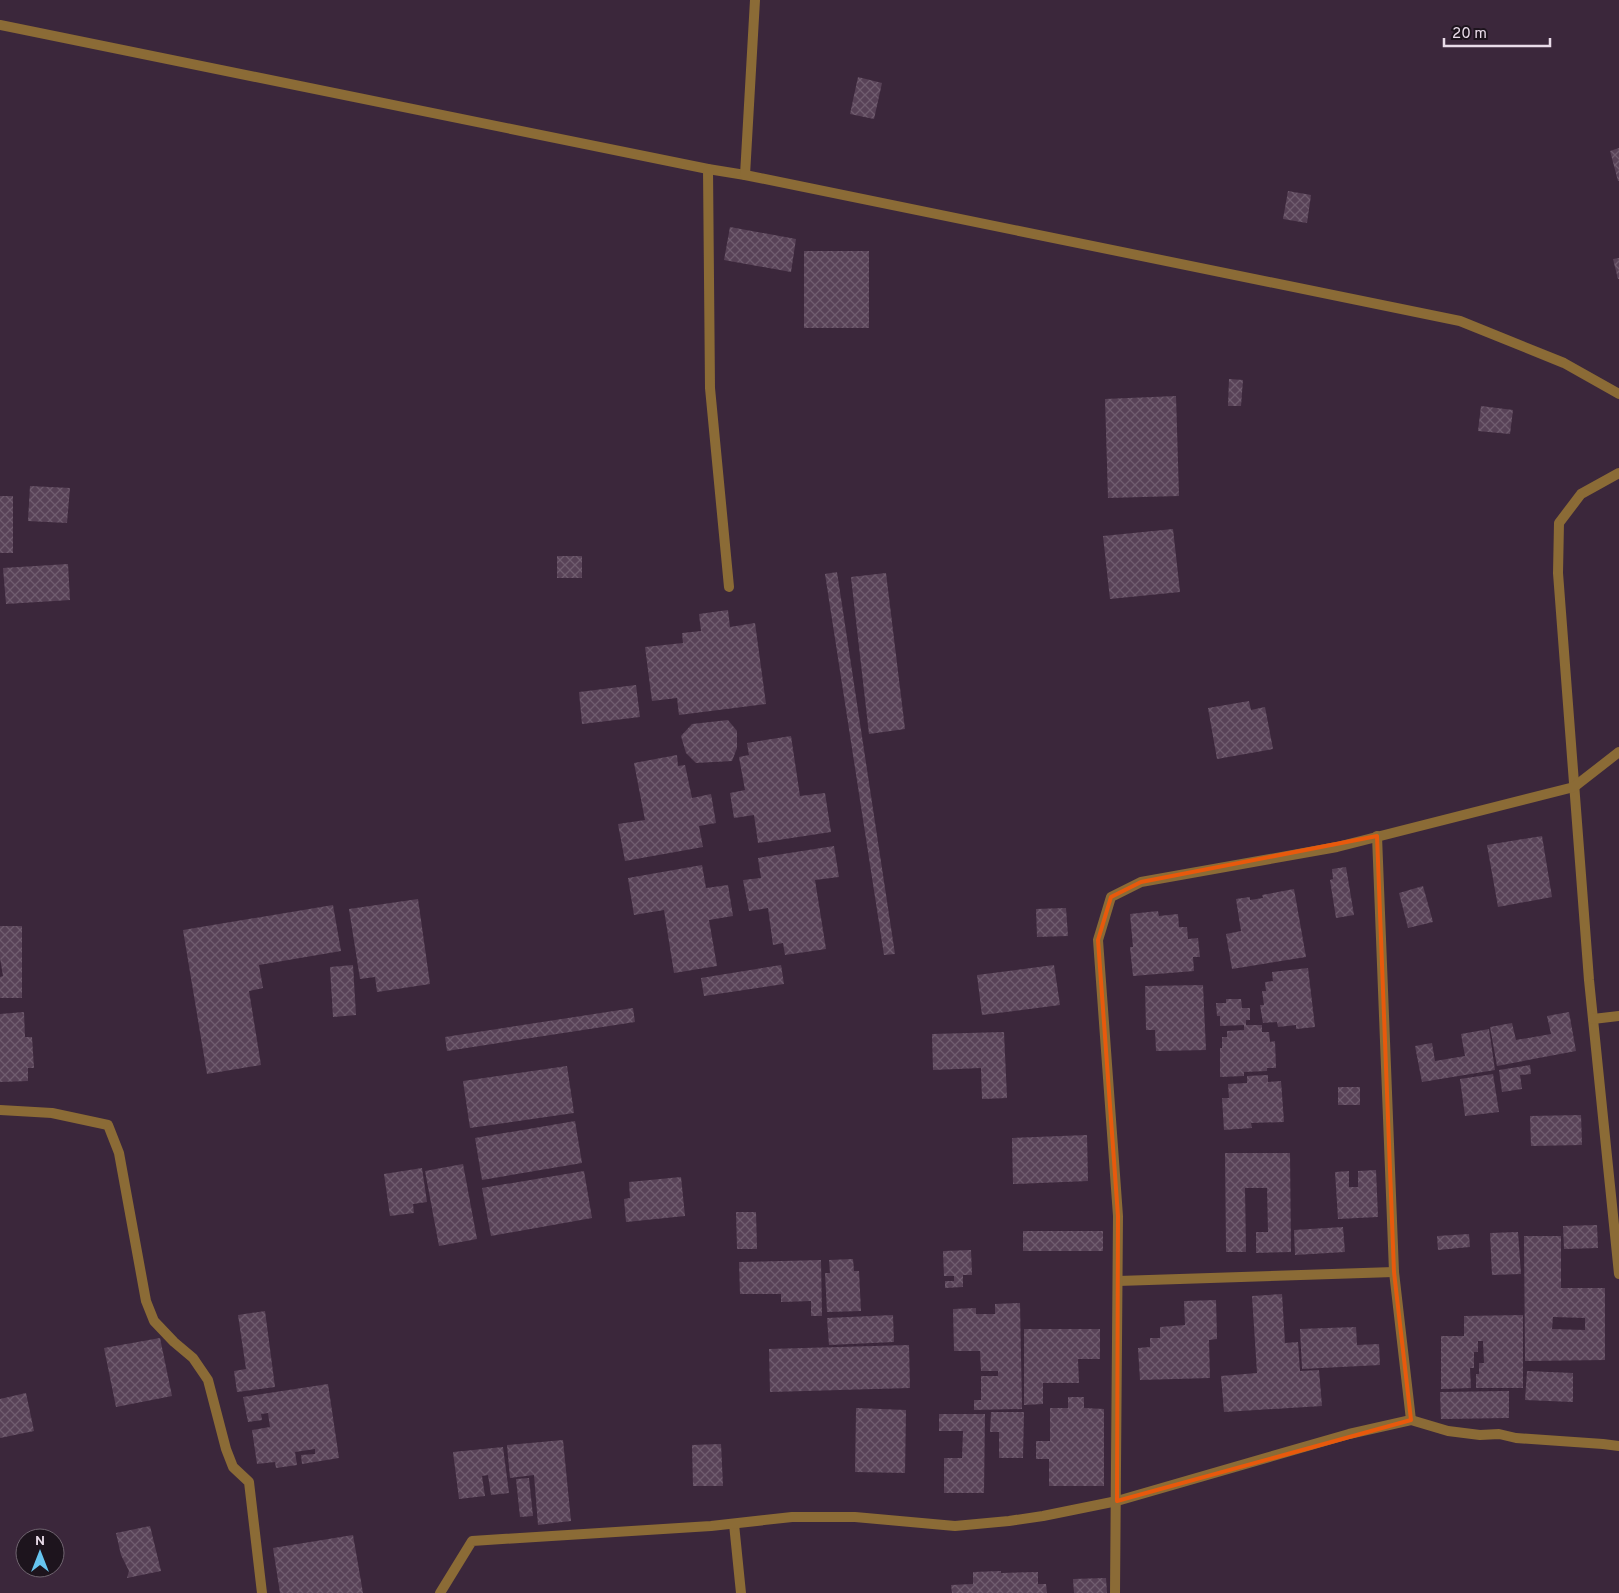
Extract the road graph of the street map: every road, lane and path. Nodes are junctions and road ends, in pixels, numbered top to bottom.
1 (755, 0) edge
2 (0, 25) edge
3 (708, 169) junction
4 (745, 174) junction
5 (1619, 394) edge
6 (1619, 473) edge
7 (729, 587) dead end
8 (1619, 752) edge
9 (1574, 787) junction
10 (1377, 836) junction
11 (1619, 1016) edge
12 (1593, 1019) junction
13 (0, 1110) edge
14 (1394, 1272) junction
15 (1619, 1274) edge
16 (1118, 1281) junction
17 (1411, 1420) junction
18 (1619, 1446) edge
19 (1116, 1501) junction
20 (734, 1524) junction
21 (262, 1593) edge
22 (440, 1593) edge
23 (741, 1593) edge
24 (1115, 1593) edge

1 - 4 street
2 - 3 street
3 - 4 street
3 - 7 street
4 - 5 street
6 - 9 street
8 - 9 street
9 - 10 street
9 - 12 street
10 - 14 street
10 - 16 street
11 - 12 street
12 - 15 street
13 - 21 street
14 - 16 street
14 - 17 street
16 - 19 street
17 - 18 street
17 - 19 street
19 - 20 street
19 - 24 street
20 - 22 street
20 - 23 street

